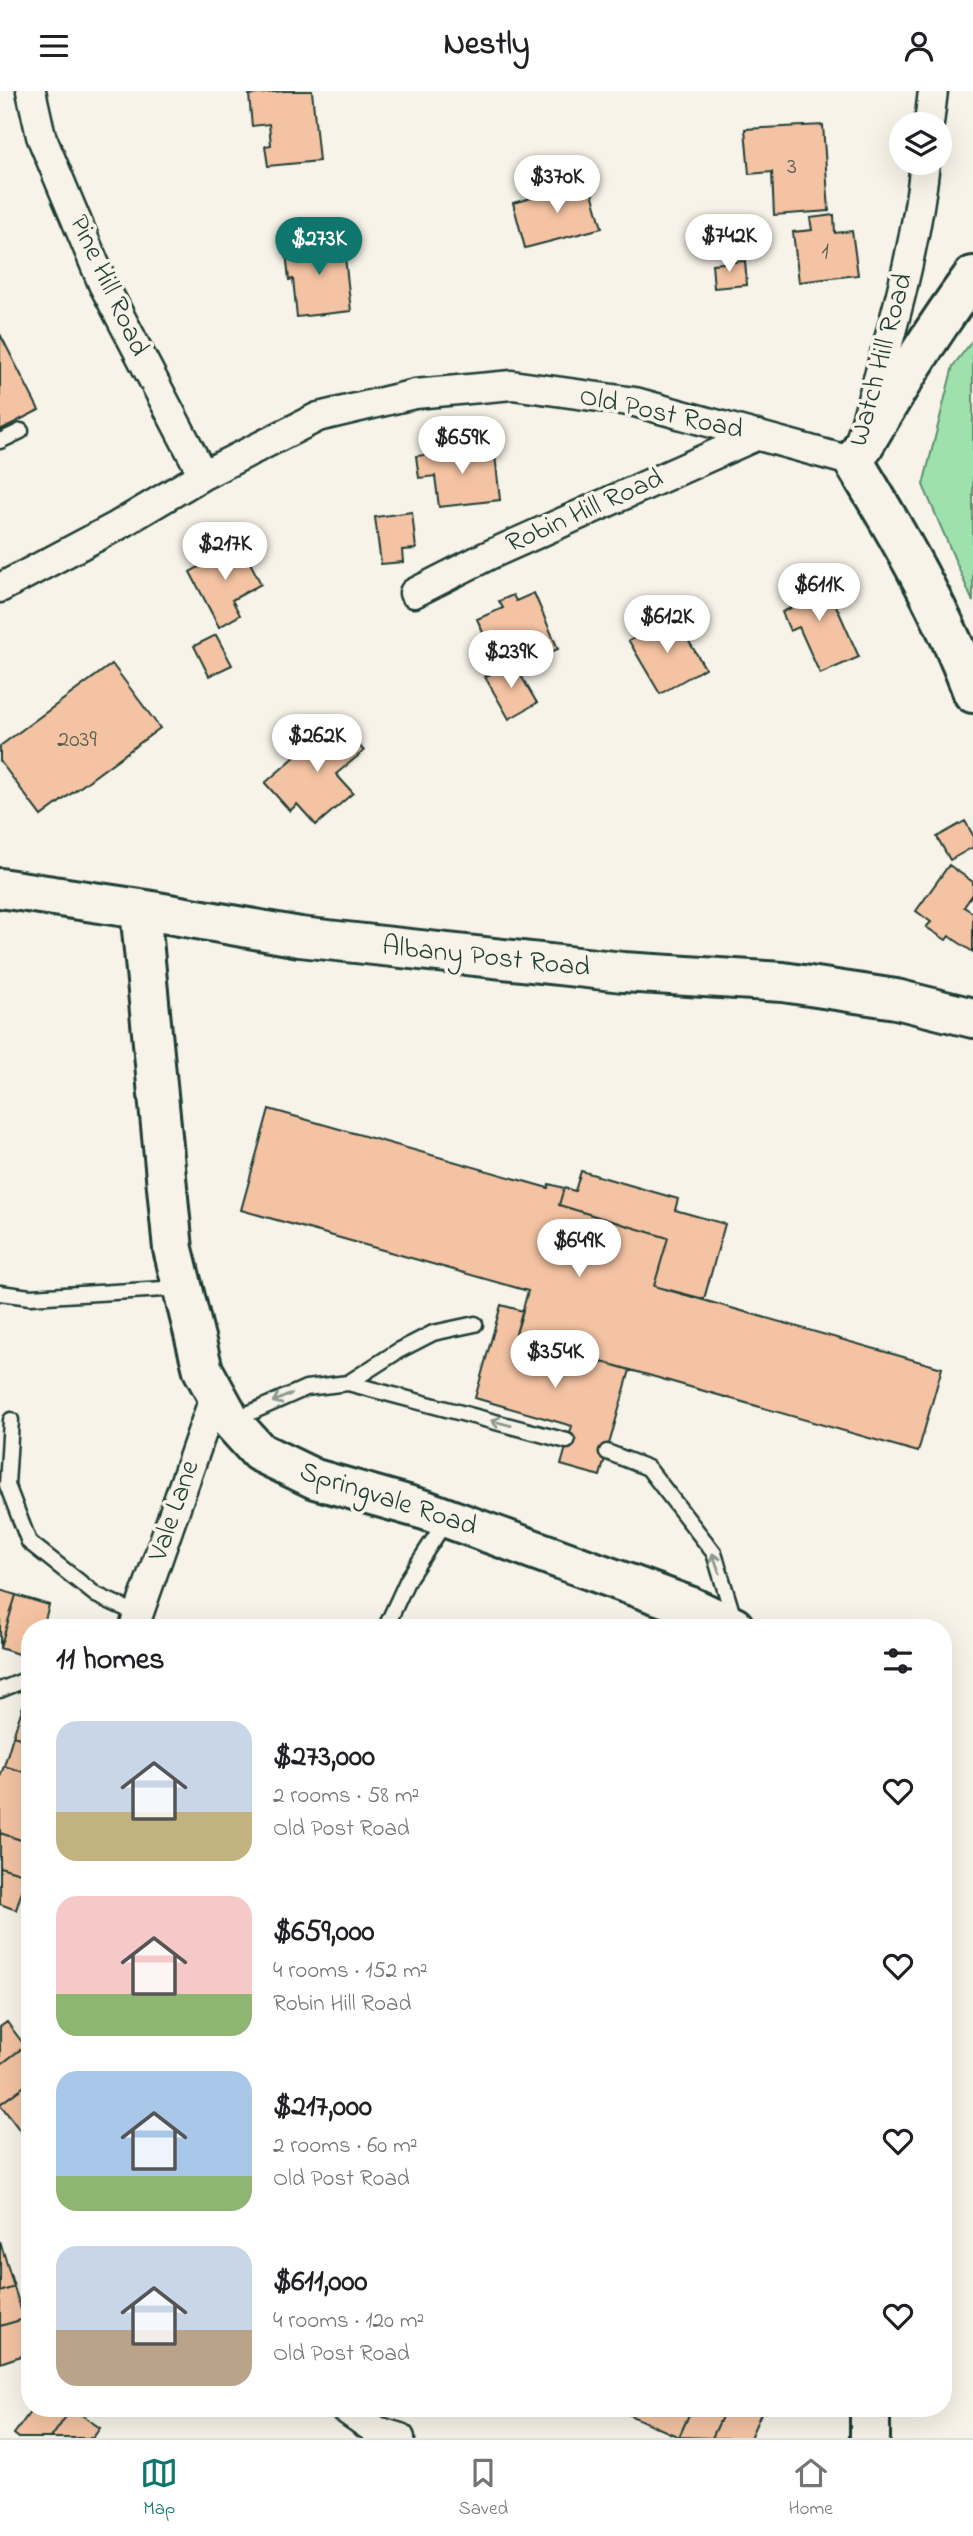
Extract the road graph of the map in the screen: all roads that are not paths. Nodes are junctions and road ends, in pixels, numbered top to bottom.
1 (31, 91) edge
2 (933, 91) edge
3 (930, 112) edge
4 (923, 175) edge
5 (973, 276) edge
6 (20, 431) dead end
7 (758, 435) junction
8 (0, 442) edge
9 (854, 462) junction
10 (203, 475) junction
11 (2, 581) edge
12 (414, 593) dead end
13 (973, 693) edge
14 (0, 888) edge
15 (140, 909) junction
16 (973, 1018) edge
17 (183, 1288) junction
18 (0, 1293) edge
19 (475, 1324) dead end
20 (348, 1383) junction
21 (223, 1408) junction
22 (11, 1420) dead end
23 (567, 1441) dead end
24 (607, 1452) dead end
25 (448, 1518) junction
26 (133, 1619) edge
27 (137, 1619) edge
28 (390, 1619) edge
29 (717, 1619) edge
30 (733, 1619) edge
31 (21, 1682) edge
32 (0, 1690) edge
33 (357, 2417) edge
34 (870, 2417) edge
35 (400, 2438) edge
36 (870, 2438) edge

1 - 10 street, Pine Hill Road
2 - 3 street
4 - 9 street, Watch Hill Road
5 - 9 street, Watch Hill Road
6 - 8 lane
7 - 9 street, Old Post Road
7 - 10 street, Old Post Road
7 - 12 street, Robin Hill Road
9 - 13 street
10 - 11 street, Old Post Road
14 - 15 street, Albany Post Road
15 - 16 street, Albany Post Road
15 - 17 street, Springvale Road
17 - 18 lane
17 - 21 street, Springvale Road
19 - 20 lane
20 -> 21 lane
23 -> 20 lane
21 - 25 street, Springvale Road
21 - 27 street, Vale Lane
22 - 26 lane
30 -> 24 lane
25 - 28 lane
25 - 29 street, Springvale Road
31 - 32 lane
33 - 35 street
34 - 36 street

